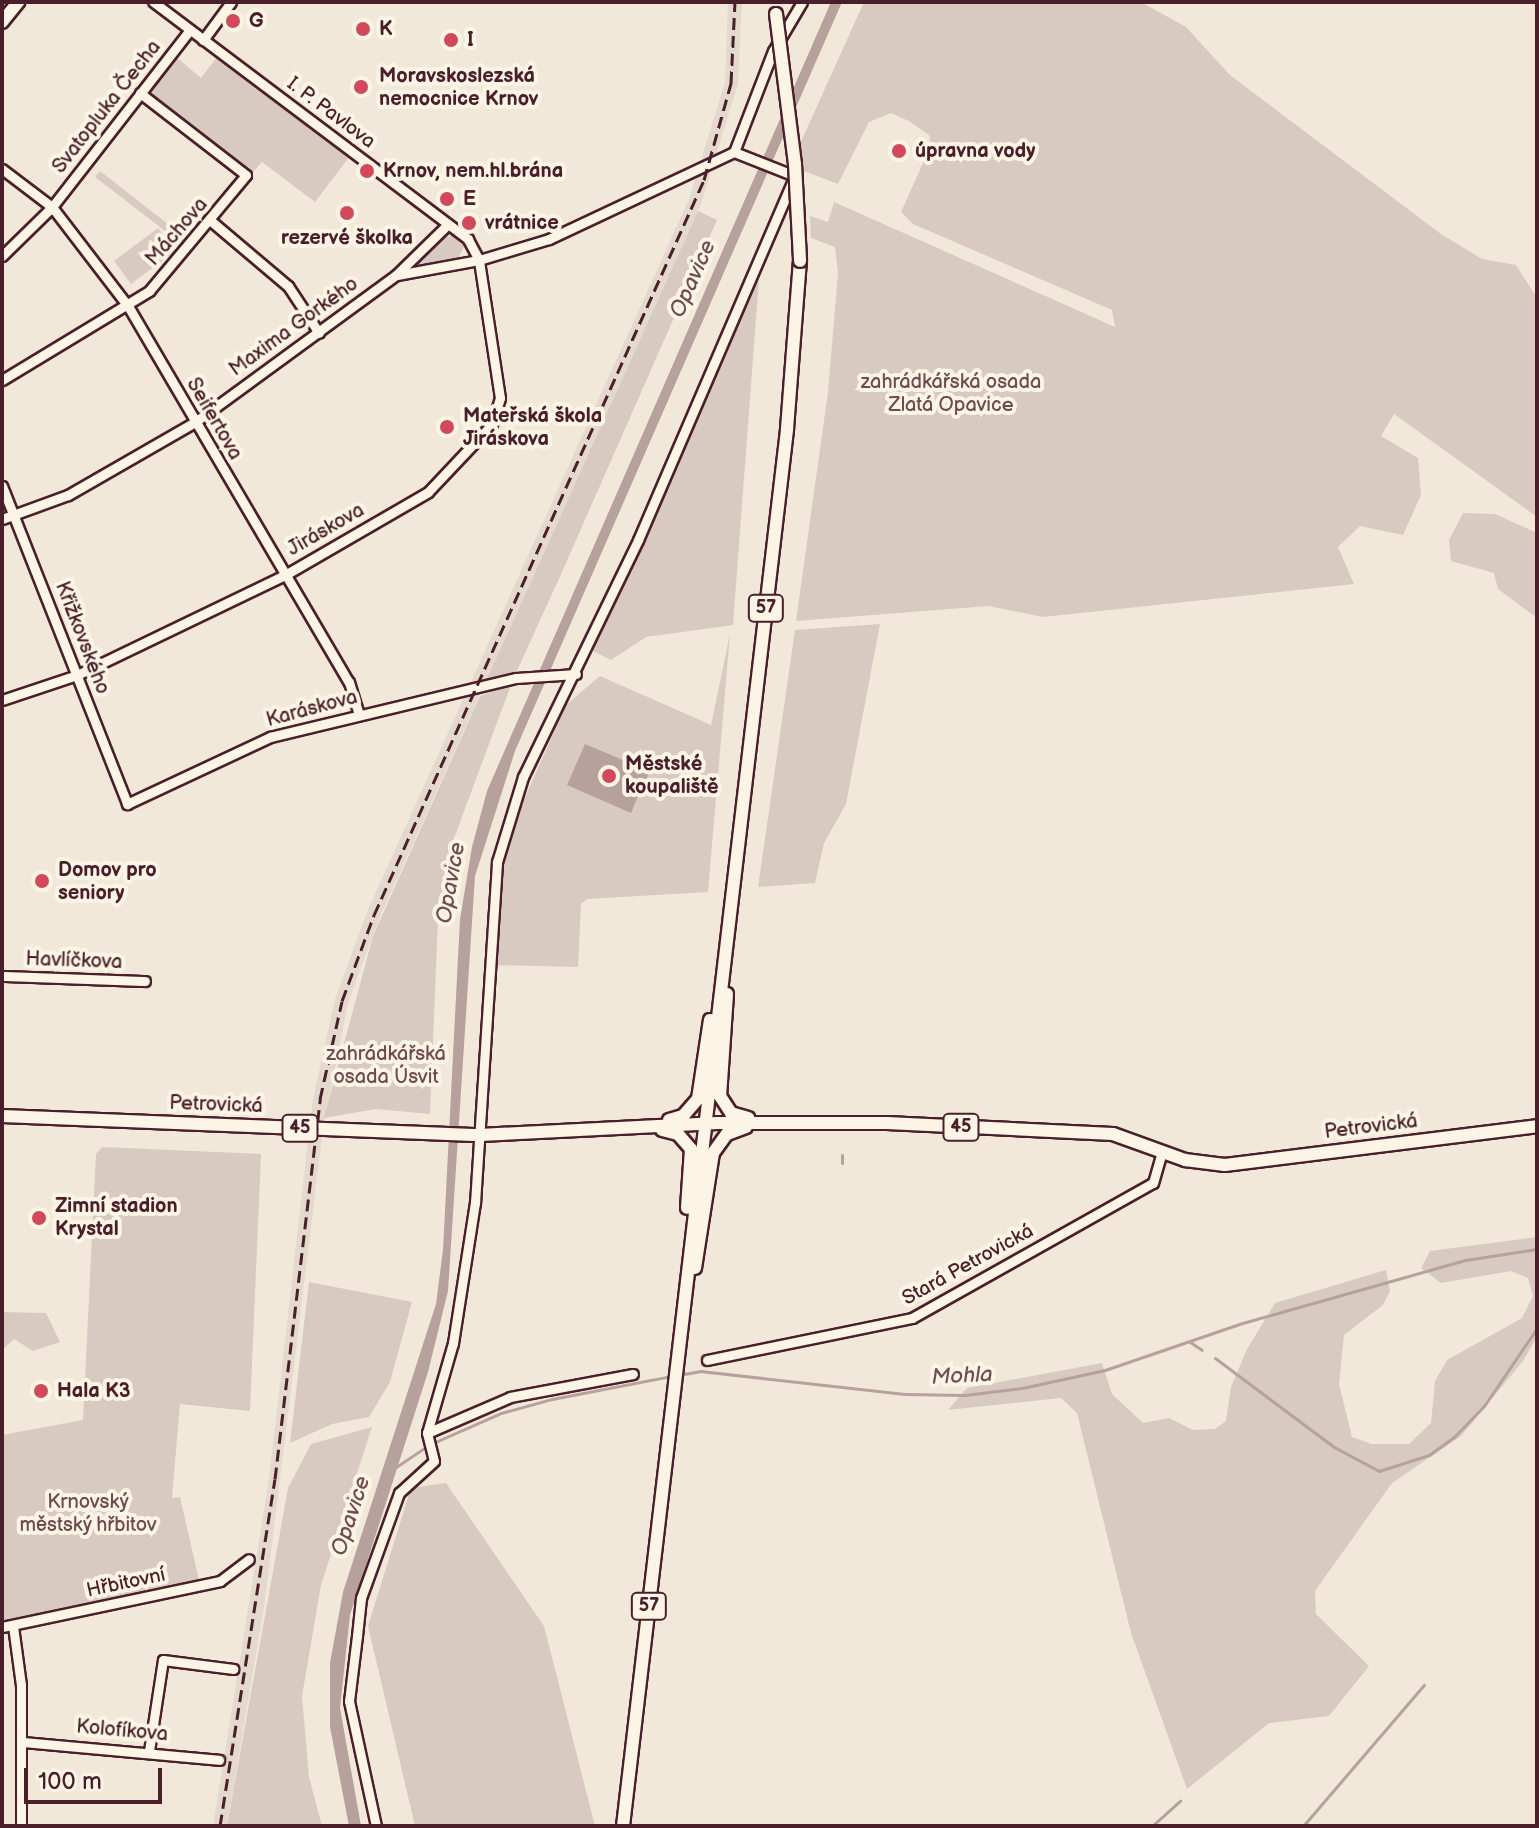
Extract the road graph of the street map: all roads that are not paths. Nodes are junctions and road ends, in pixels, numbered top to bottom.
1 (18, 2) edge
2 (153, 2) edge
3 (231, 2) edge
4 (802, 2) edge
5 (775, 8) edge
6 (2, 22) edge
7 (190, 30) junction
8 (203, 40) junction
9 (140, 93) junction
10 (734, 152) junction
11 (2, 169) edge
12 (52, 207) junction
13 (211, 221) junction
14 (447, 225) junction
15 (2, 256) edge
16 (479, 260) junction
17 (396, 275) junction
18 (128, 306) junction
19 (319, 333) junction
20 (2, 380) edge
21 (195, 422) junction
22 (2, 486) edge
23 (14, 514) junction
24 (2, 519) edge
25 (285, 575) junction
26 (576, 674) junction
27 (77, 675) junction
28 (2, 700) edge
29 (359, 714) junction
30 (127, 804) joint
31 (725, 955) junction
32 (2, 976) edge
33 (145, 981) dead end
34 (2, 1116) edge
35 (785, 1121) junction
36 (706, 1123) junction
37 (1537, 1126) edge
38 (627, 1128) junction
39 (477, 1134) junction
40 (1162, 1151) junction
41 (683, 1312) junction
42 (707, 1360) dead end
43 (633, 1374) dead end
44 (427, 1436) junction
45 (249, 1559) dead end
46 (13, 1626) junction
47 (2, 1627) edge
48 (233, 1669) dead end
49 (22, 1742) junction
50 (149, 1751) junction
51 (219, 1760) dead end
52 (21, 1826) edge
53 (376, 1826) edge
54 (623, 1826) edge

1 - 6 main road
2 - 7 street, I. P. Pavlova
3 - 8 street
4 - 10 street
5 - 31 main road, 57, bridge
7 - 8 street, I. P. Pavlova
7 - 9 street, Svatopluka Čecha
8 - 14 street, I. P. Pavlova
9 - 12 street, Svatopluka Čecha
9 - 13 street, Máchova
10 - 16 street, Maxima Gorkého
10 - 26 street
11 - 12 street, Seifertova
12 - 15 street, Svatopluka Čecha
12 - 18 street, Seifertova
13 - 18 street, Máchova
13 - 19 street
14 - 16 street, I. P. Pavlova
14 - 17 street, Maxima Gorkého
16 - 17 street, Maxima Gorkého
16 - 25 street, Jiráskova
17 - 19 street, Maxima Gorkého
18 - 20 street, Máchova
18 - 21 street, Seifertova
19 - 21 street, Maxima Gorkého
21 - 23 street, Maxima Gorkého
21 - 25 street, Seifertova
22 - 23 street, Křižkovského
23 - 24 street, Maxima Gorkého
23 - 27 street, Křižkovského
25 - 27 street, Jiráskova
25 - 29 street, Seifertova
26 - 29 street, Karáskova
26 - 39 street
27 - 28 street, Jiráskova
27 - 30 street, Křižkovského
29 - 30 street, Karáskova
31 - 35 main road
31 - 36 main road, 57
31 - 38 main road
32 - 33 street, Havlíčkova
34 - 39 main road, Petrovická / 45
35 - 36 main road, 45
35 - 40 main road, 45
35 - 41 main road
36 - 38 main road, 45
36 - 41 main road, 57
37 - 40 main road, Petrovická / 45
38 - 39 main road, 45
38 - 41 main road
39 - 44 street
40 - 42 street, Stará Petrovická
41 - 54 main road, 57
43 - 44 street
44 - 53 street
45 - 46 street, Hřbitovní
46 - 47 street, Hřbitovní
46 - 49 street
48 - 50 street
49 - 50 street, Kolofíkova
49 - 52 street
50 - 51 street, Kolofíkova

